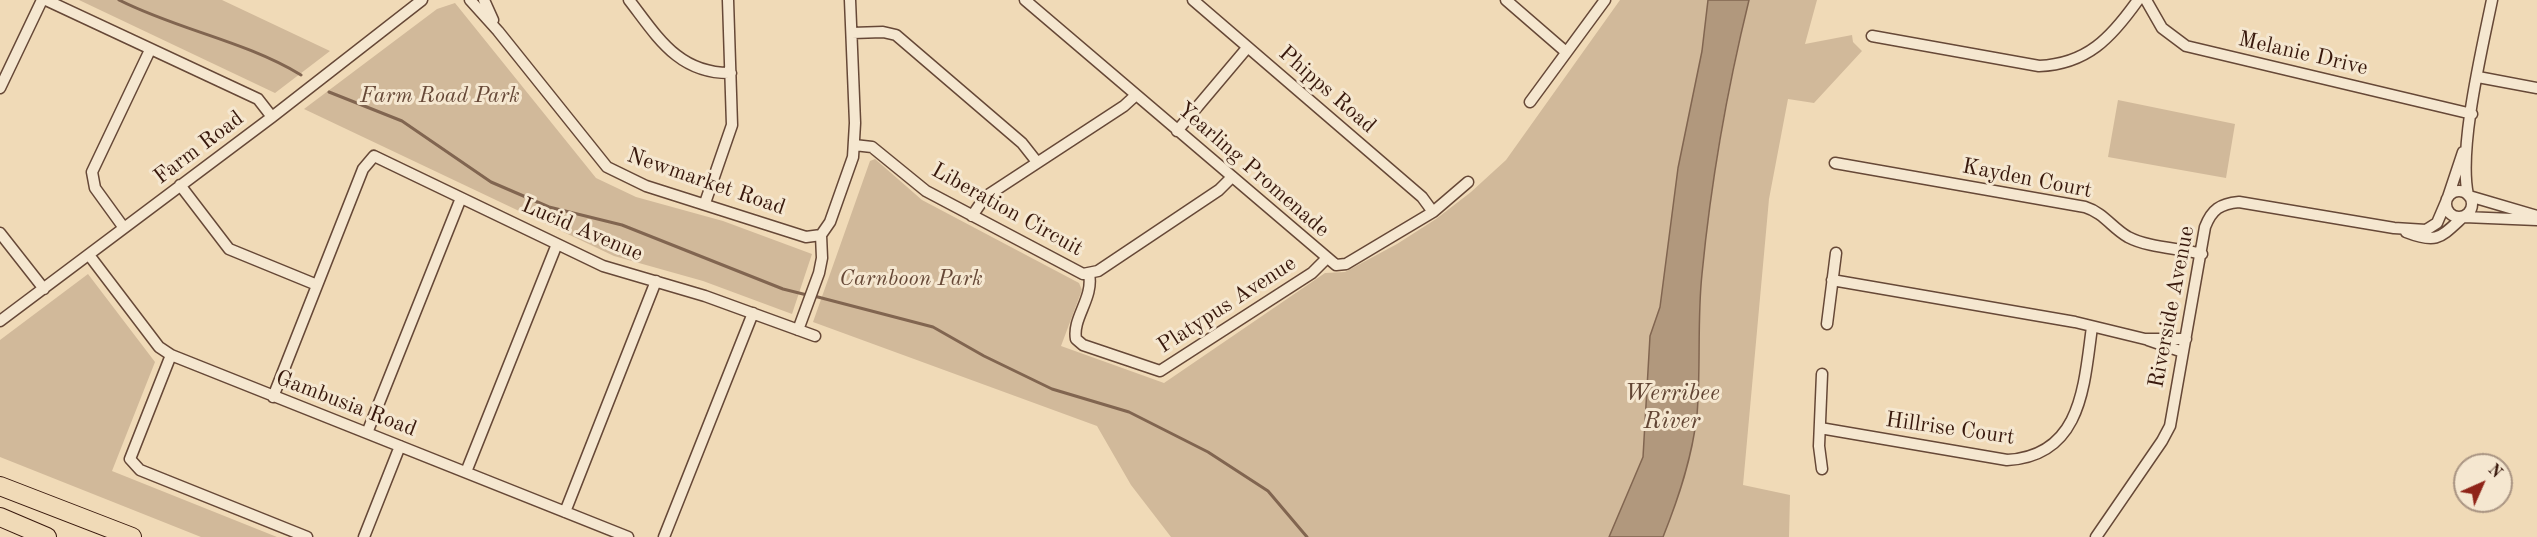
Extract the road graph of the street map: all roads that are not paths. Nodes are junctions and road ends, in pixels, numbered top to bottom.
1 (44, 0) edge
2 (430, 0) edge
3 (470, 0) edge
4 (484, 0) edge
5 (629, 0) edge
6 (728, 0) edge
7 (850, 0) edge
8 (1025, 0) edge
9 (1193, 0) edge
10 (1506, 0) edge
11 (1605, 0) edge
12 (2138, 0) edge
13 (2146, 0) edge
14 (2492, 0) edge
15 (421, 2) edge
16 (498, 31) junction
17 (852, 33) junction
18 (1872, 36) dead end
19 (1247, 48) junction
20 (150, 50) junction
21 (1566, 52) junction
22 (731, 73) junction
23 (2478, 77) junction
24 (0, 88) edge
25 (2537, 88) edge
26 (1136, 95) junction
27 (1530, 102) dead end
28 (2472, 114) junction
29 (272, 117) junction
30 (1177, 130) junction
31 (2468, 137) junction
32 (854, 145) junction
33 (1037, 162) junction
34 (1835, 163) dead end
35 (1232, 177) junction
36 (1468, 182) dead end
37 (180, 185) junction
38 (2468, 195) junction
39 (461, 198) junction
40 (2446, 200) junction
41 (705, 203) junction
42 (1433, 212) junction
43 (972, 216) junction
44 (2463, 217) junction
45 (2537, 218) edge
46 (124, 228) junction
47 (2394, 228) junction
48 (0, 233) edge
49 (821, 235) junction
50 (556, 244) junction
51 (1836, 253) dead end
52 (2202, 254) junction
53 (89, 255) junction
54 (1326, 259) junction
55 (1089, 274) junction
56 (1832, 280) junction
57 (656, 281) junction
58 (317, 285) junction
59 (44, 289) junction
60 (753, 313) junction
61 (0, 321) edge
62 (1827, 324) dead end
63 (2092, 327) junction
64 (798, 330) junction
65 (815, 336) dead end
66 (2145, 339) junction
67 (2186, 339) junction
68 (2183, 352) junction
69 (171, 355) junction
70 (1822, 374) dead end
71 (273, 397) junction
72 (1820, 428) junction
73 (367, 433) junction
74 (400, 446) junction
75 (1822, 469) dead end
76 (466, 472) junction
77 (0, 486) edge
78 (565, 512) junction
79 (0, 517) edge
80 (621, 536) edge
81 (47, 537) edge
82 (132, 537) edge
83 (307, 537) edge
84 (364, 537) edge
85 (664, 537) edge
86 (2096, 537) edge

1 - 20 street
1 - 24 street
2 - 15 street, Farm Road
3 - 16 street, Newmarket Road
4 - 16 street, Newmarket Road
5 - 22 street
6 - 22 street
7 - 17 street
8 - 26 street, Yearling Promenade
9 - 19 street, Phipps Road
10 - 21 street
11 - 21 street
12 - 18 street
13 - 28 street, Melanie Drive
14 - 23 street
15 - 29 street, Farm Road
16 - 41 street, Newmarket Road
17 - 32 street
17 - 33 street
19 - 30 street
19 - 42 street, Phipps Road
20 - 29 street
20 - 46 street
21 - 27 street
22 - 41 street
23 - 25 street
23 - 28 street
26 - 30 street, Yearling Promenade
26 - 33 street
28 - 31 street
29 - 37 street, Farm Road
30 - 35 street, Yearling Promenade
31 - 38 street
31 - 40 street, Riverside Avenue
32 - 43 street, Liberation Circuit
32 - 49 street
33 - 43 street
34 - 52 street, Kayden Court
35 - 54 street, Yearling Promenade
35 - 55 street, Liberation Circuit
36 - 42 street, Yearling Promenade
37 - 46 street, Farm Road
37 - 58 street
38 - 40 street
38 - 44 street
38 - 45 street
39 - 50 street, Lucid Avenue
39 - 58 street, Lucid Avenue
39 - 73 street
40 - 44 street
40 - 47 street, Riverside Avenue
41 - 49 street, Newmarket Road
42 - 54 street, Yearling Promenade
43 - 55 street, Liberation Circuit
44 - 45 street
44 - 47 street, Riverside Avenue
46 - 53 street, Farm Road
47 - 52 street, Riverside Avenue
48 - 59 street
49 - 64 street
50 - 57 street, Lucid Avenue
50 - 76 street
51 - 56 street
52 - 67 street, Riverside Avenue
53 - 59 street, Farm Road
53 - 69 street, Gambusia Road
54 - 55 street, Platypus Avenue
56 - 62 street
56 - 63 street
57 - 60 street, Lucid Avenue
57 - 78 street
58 - 71 street
59 - 61 street, Farm Road
60 - 64 street, Lucid Avenue
60 - 85 street
63 - 66 street
63 - 72 street, Hillrise Court
64 - 65 street, Lucid Avenue
66 - 67 street
66 - 68 street
67 - 68 street, Riverside Avenue
68 - 86 street, Riverside Avenue
69 - 71 street, Gambusia Road
69 - 83 street
70 - 72 street
71 - 73 street, Gambusia Road
72 - 75 street
73 - 74 street, Gambusia Road
74 - 76 street, Gambusia Road
74 - 84 street
76 - 78 street, Gambusia Road
77 - 82 highway
78 - 80 street, Gambusia Road
79 - 81 highway

